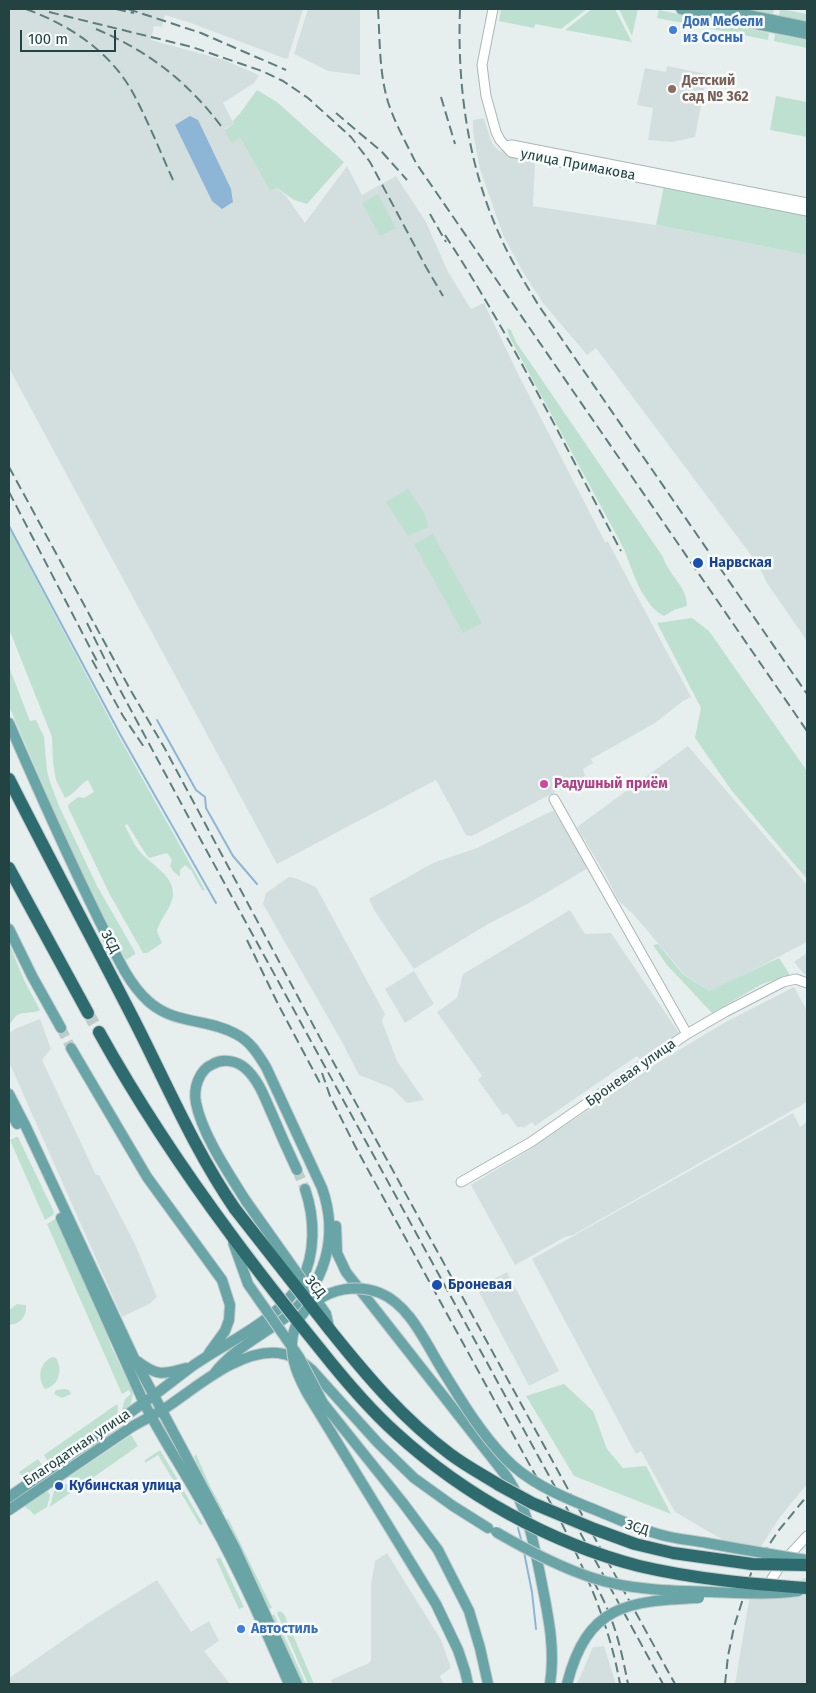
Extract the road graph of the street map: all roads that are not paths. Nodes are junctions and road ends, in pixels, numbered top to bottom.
1 (493, 9) edge
2 (681, 9) edge
3 (718, 9) edge
4 (807, 27) edge
5 (807, 34) edge
6 (505, 146) junction
7 (807, 203) edge
8 (807, 211) edge
9 (9, 724) edge
10 (9, 779) edge
11 (554, 799) dead end
12 (9, 868) edge
13 (9, 929) edge
14 (807, 983) edge
15 (88, 1013) tunnel mouth
16 (60, 1028) tunnel mouth
17 (99, 1032) tunnel mouth
18 (688, 1034) junction
19 (71, 1048) tunnel mouth
20 (274, 1083) junction
21 (9, 1094) edge
22 (9, 1109) edge
23 (297, 1170) tunnel mouth
24 (461, 1182) dead end
25 (305, 1189) tunnel mouth
26 (232, 1236) junction
27 (330, 1330) junction
28 (205, 1357) junction
29 (134, 1358) junction
30 (191, 1367) junction
31 (214, 1374) junction
32 (153, 1396) junction
33 (144, 1403) junction
34 (161, 1411) junction
35 (150, 1416) junction
36 (9, 1497) edge
37 (9, 1510) edge
38 (807, 1536) edge
39 (807, 1560) edge
40 (807, 1565) edge
41 (771, 1580) dead end
42 (807, 1589) edge
43 (775, 1594) junction
44 (288, 1684) edge
45 (297, 1684) edge
46 (468, 1684) edge
47 (488, 1684) edge
48 (550, 1684) edge
49 (567, 1684) edge

1 - 6 street
2 - 5 main road
3 - 4 main road
6 - 7 street, улица Примакова
6 - 8 street, улица Примакова
9 - 20 main road
10 - 27 highway, ЗСД, bridge
11 - 18 street
12 - 15 highway
13 - 16 main road
14 - 18 street, Броневая улица
17 - 26 highway
18 - 24 street, Броневая улица
19 - 28 main road
20 - 31 main road
20 - 48 main road
21 - 29 main road
22 - 33 main road
23 - 27 main road, bridge
25 - 28 main road
26 - 42 highway, bridge
26 - 47 main road, bridge
27 - 40 highway, ЗСД, bridge
28 - 30 main road, Благодатная улица
29 - 30 main road
29 - 32 main road
30 - 32 main road, Благодатная улица
31 - 34 main road, Благодатная улица
31 - 43 main road, bridge
32 - 33 main road, Благодатная улица
32 - 34 main road
33 - 35 main road
33 - 36 main road, Благодатная улица
34 - 35 main road, Благодатная улица
34 - 45 main road
35 - 37 main road, Благодатная улица
35 - 44 main road
38 - 41 street
39 - 46 main road, bridge
42 - 43 main road, bridge
43 - 49 main road, bridge

